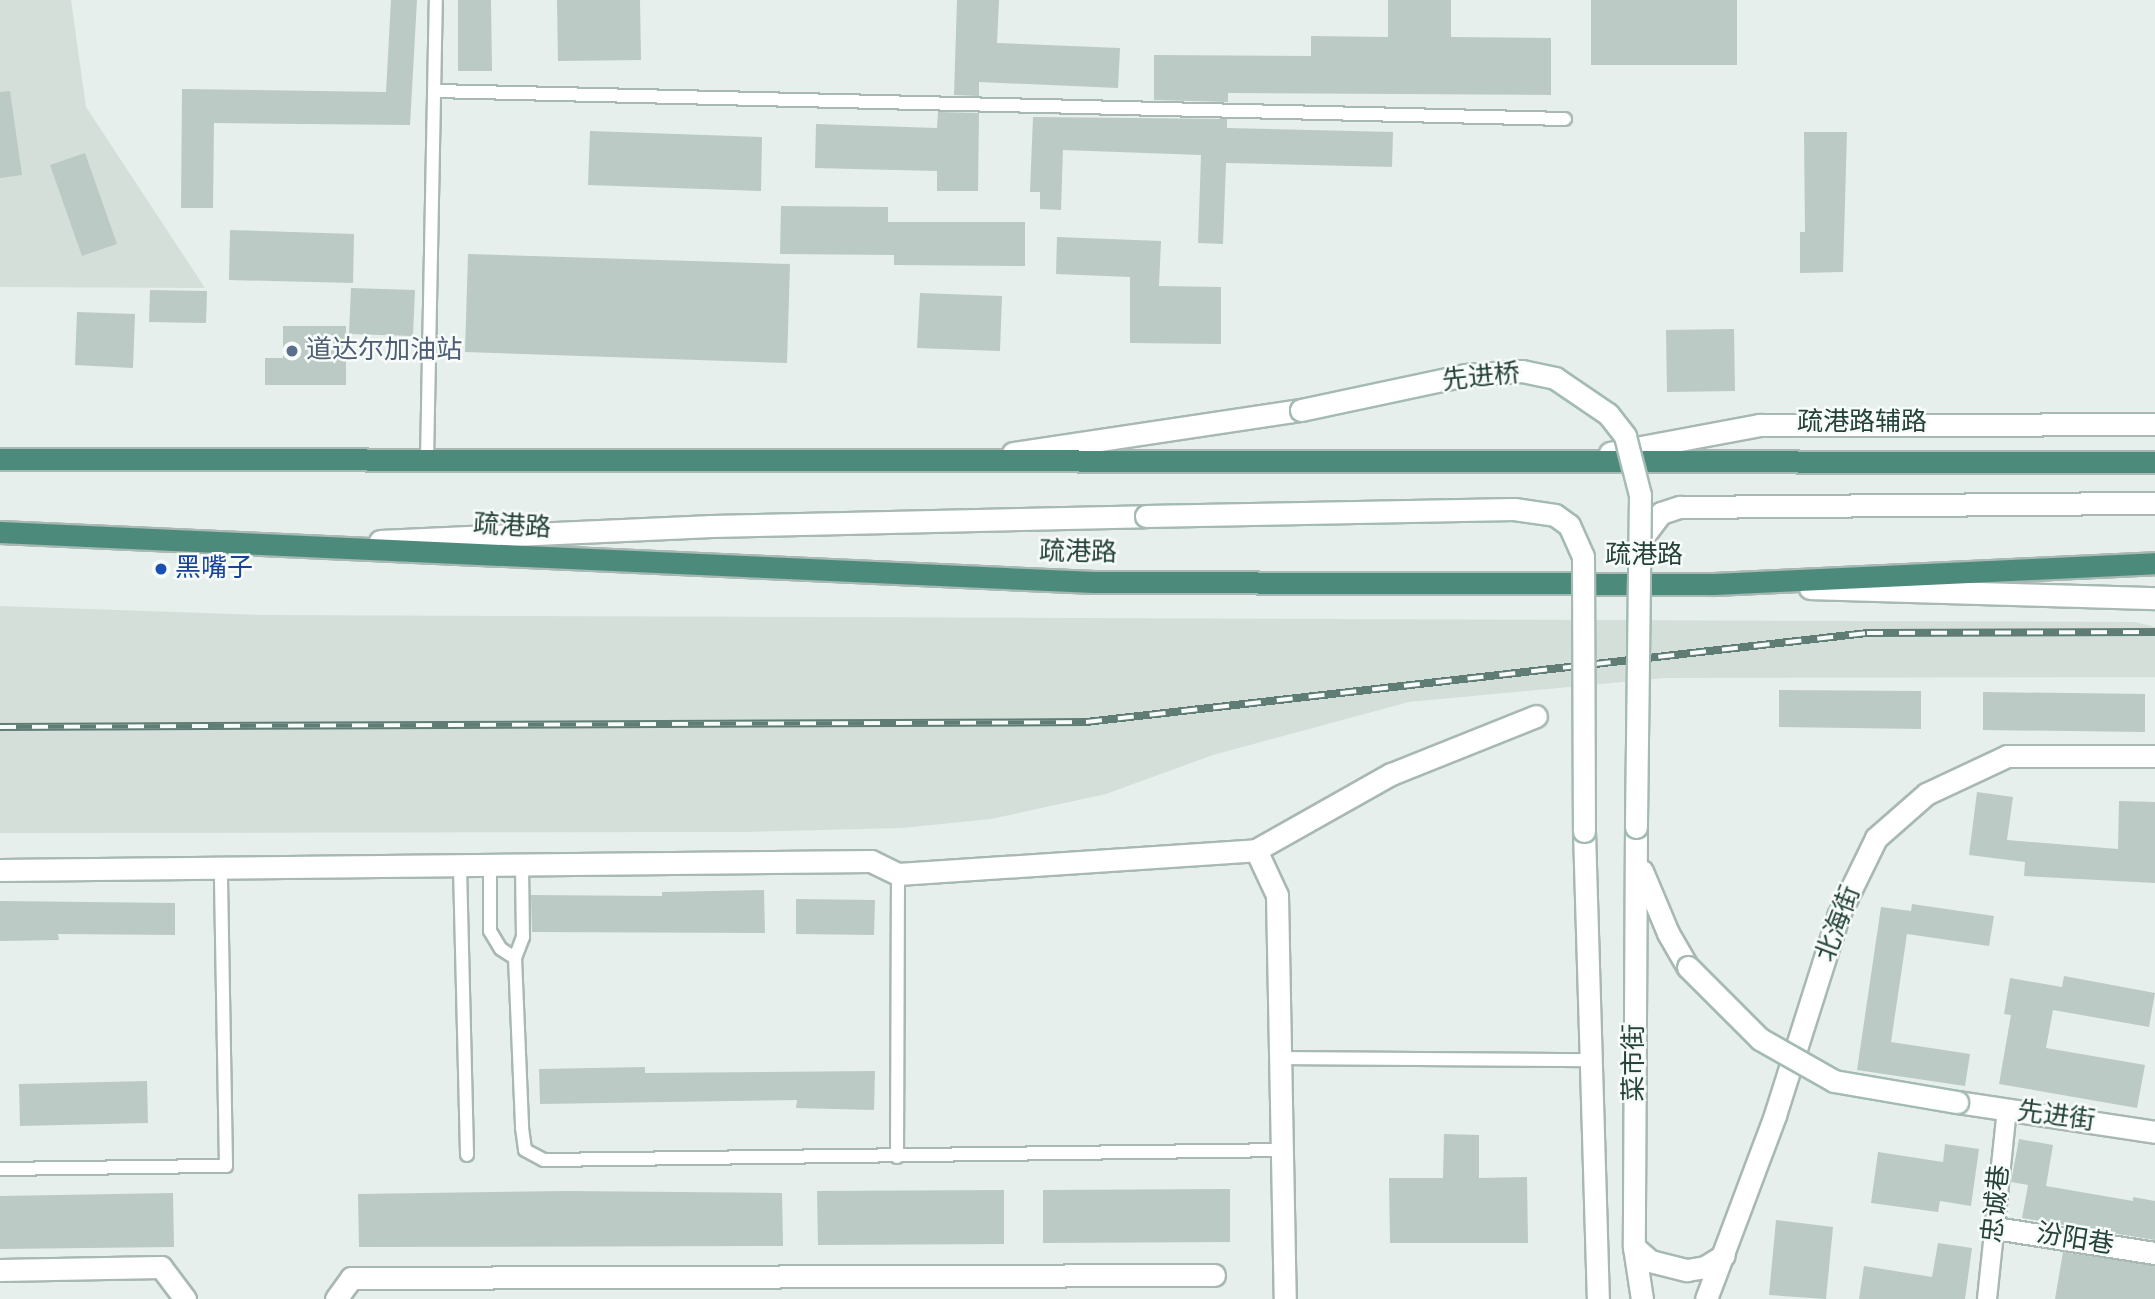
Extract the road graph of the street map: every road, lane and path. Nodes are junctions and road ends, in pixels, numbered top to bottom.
1 (436, 0) edge
2 (435, 91) junction
3 (1565, 119) dead end
4 (2155, 424) edge
5 (0, 458) edge
6 (427, 460) junction
7 (957, 460) junction
8 (1572, 461) junction
9 (2155, 462) edge
10 (2155, 503) edge
11 (0, 532) edge
12 (1639, 541) junction
13 (308, 545) junction
14 (2155, 563) edge
15 (1714, 584) junction
16 (2155, 598) edge
17 (1536, 716) dead end
18 (2155, 756) edge
19 (1636, 827) joint
20 (1256, 850) junction
21 (1636, 851) junction
22 (460, 867) junction
23 (490, 867) junction
24 (522, 867) junction
25 (221, 869) junction
26 (0, 870) edge
27 (898, 874) junction
28 (515, 958) junction
29 (1282, 1058) junction
30 (1590, 1060) junction
31 (2007, 1110) junction
32 (2155, 1132) edge
33 (1285, 1150) junction
34 (467, 1155) dead end
35 (897, 1157) junction
36 (0, 1169) edge
37 (1995, 1228) junction
38 (1634, 1247) junction
39 (2155, 1253) edge
40 (1724, 1255) junction
41 (0, 1270) edge
42 (1214, 1275) dead end
43 (185, 1299) edge
44 (336, 1299) edge
45 (1286, 1299) edge
46 (1598, 1299) edge
47 (1642, 1299) edge
48 (1706, 1299) edge
49 (1987, 1299) edge

1 - 2 lane
2 - 3 lane
2 - 6 lane
4 - 8 street, 疏港路辅路
5 - 6 highway
6 - 7 highway
7 - 8 highway
7 - 12 street, 先进桥, bridge
8 - 9 highway
10 - 12 street
11 - 13 highway, 疏港路
12 - 19 street, 先进桥, bridge
13 - 15 highway, 疏港路
13 - 30 street, 菜市街, bridge
14 - 15 highway, 疏港路
15 - 16 street
17 - 20 street
18 - 40 street, 北海街
19 - 21 street, 菜市街
20 - 27 street
20 - 29 street
21 - 31 street, 先进街, bridge
21 - 38 street, 菜市街
22 - 23 street
22 - 25 street
22 - 34 lane
23 - 24 street
23 - 28 lane
24 - 27 street
24 - 28 lane
25 - 26 street
25 - 36 lane
27 - 35 lane
28 - 35 lane
29 - 30 lane
29 - 33 street
30 - 46 street, 菜市街
31 - 32 street, 先进街
31 - 37 street, 忠诚巷
33 - 35 lane
33 - 45 street
37 - 39 street, 汾阳巷
37 - 49 street, 忠诚巷
38 - 40 street
38 - 47 street, 菜市街
40 - 48 street, 北海街
41 - 43 street
42 - 44 street

